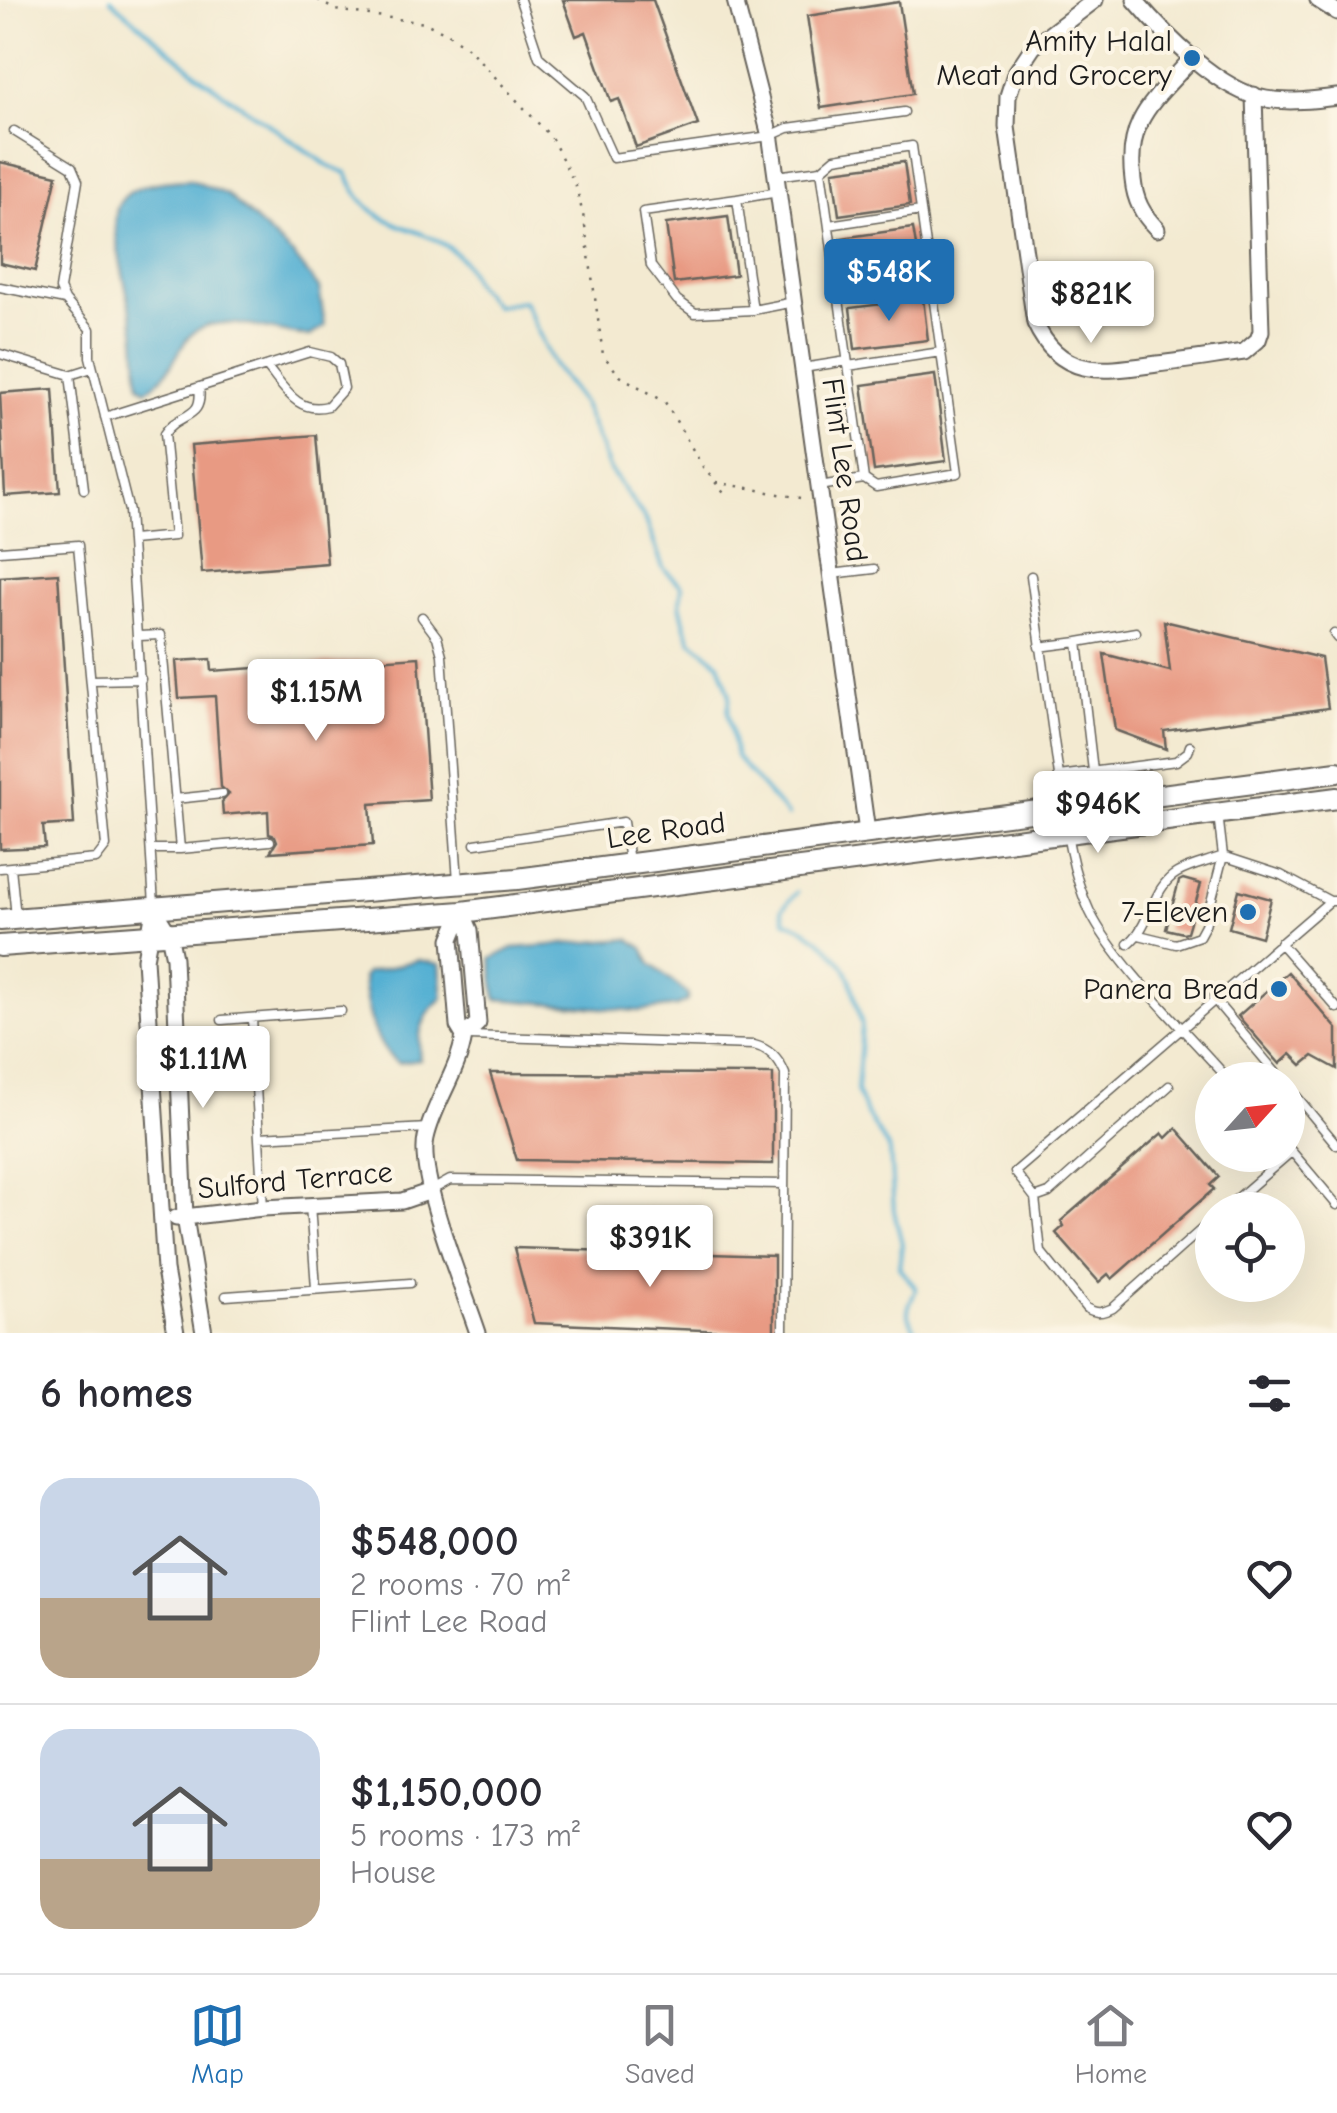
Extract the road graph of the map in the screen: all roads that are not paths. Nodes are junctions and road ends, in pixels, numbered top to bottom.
1 (520, 0) edge
2 (736, 0) edge
3 (1095, 0) edge
4 (1134, 0) edge
5 (1318, 0) edge
6 (1337, 12) edge
7 (1193, 57) junction
8 (1254, 95) junction
9 (1337, 97) edge
10 (904, 112) dead end
11 (14, 131) dead end
12 (770, 136) junction
13 (821, 170) junction
14 (777, 184) junction
15 (737, 199) junction
16 (921, 211) junction
17 (829, 225) junction
18 (1157, 229) dead end
19 (931, 278) junction
20 (0, 286) edge
21 (838, 292) junction
22 (65, 300) junction
23 (794, 302) junction
24 (753, 310) junction
25 (941, 352) junction
26 (0, 354) edge
27 (848, 364) junction
28 (266, 366) junction
29 (92, 368) junction
30 (803, 368) junction
31 (70, 375) junction
32 (199, 387) junction
33 (104, 417) junction
34 (864, 480) junction
35 (84, 489) dead end
36 (820, 494) junction
37 (132, 540) junction
38 (0, 551) edge
39 (874, 569) dead end
40 (831, 574) junction
41 (1031, 576) dead end
42 (422, 617) dead end
43 (1136, 632) dead end
44 (138, 636) junction
45 (1078, 642) junction
46 (1040, 647) junction
47 (141, 679) junction
48 (91, 680) junction
49 (1190, 746) dead end
50 (1093, 771) junction
51 (1337, 772) edge
52 (1059, 776) junction
53 (222, 794) dead end
54 (1337, 798) edge
55 (176, 799) junction
56 (1063, 807) junction
57 (1218, 814) junction
58 (867, 832) junction
59 (1068, 835) junction
60 (270, 841) dead end
61 (475, 844) dead end
62 (153, 849) junction
63 (180, 849) junction
64 (1223, 856) junction
65 (629, 866) junction
66 (11, 867) junction
67 (0, 868) edge
68 (458, 886) junction
69 (1333, 901) edge
70 (154, 910) junction
71 (462, 912) junction
72 (8, 920) edge
73 (158, 935) junction
74 (1139, 935) junction
75 (1280, 943) junction
76 (1128, 944) dead end
77 (0, 946) edge
78 (1214, 998) junction
79 (1337, 1008) edge
80 (341, 1011) dead end
81 (252, 1018) junction
82 (222, 1020) dead end
83 (1182, 1026) junction
84 (464, 1036) junction
85 (1213, 1062) edge
86 (1267, 1062) edge
87 (1169, 1086) dead end
88 (1305, 1108) edge
89 (428, 1128) junction
90 (258, 1137) junction
91 (1334, 1140) edge
92 (1305, 1168) edge
93 (1266, 1172) edge
94 (784, 1184) junction
95 (431, 1191) junction
96 (1244, 1192) edge
97 (1034, 1198) junction
98 (310, 1205) junction
99 (1337, 1205) edge
100 (263, 1208) junction
101 (185, 1217) junction
102 (162, 1219) junction
103 (1195, 1235) edge
104 (410, 1283) dead end
105 (316, 1288) junction
106 (226, 1296) dead end
107 (176, 1333) edge
108 (204, 1333) edge
109 (478, 1333) edge
110 (784, 1333) edge

1 - 12 lane
2 - 12 street, Flint Lee Road
3 - 8 street
4 - 7 street
5 - 6 street
7 - 8 street
7 - 18 street
8 - 9 street
10 - 12 lane
11 - 22 lane
12 - 14 street, Flint Lee Road
13 - 14 lane
13 - 16 lane
13 - 17 lane
14 - 15 lane
14 - 23 street, Flint Lee Road
15 - 24 lane
15 - 24 lane
16 - 17 lane
16 - 19 lane
17 - 21 lane
19 - 21 lane
19 - 25 lane
20 - 22 lane
21 - 27 lane
22 - 29 lane
23 - 24 lane
23 - 30 street, Flint Lee Road
25 - 27 lane
25 - 34 lane
26 - 31 lane
27 - 30 lane
27 - 34 lane
28 - 28 lane
28 - 32 lane
29 - 31 lane
29 - 33 lane
30 - 36 street, Flint Lee Road
31 - 35 lane
32 - 33 lane
32 - 37 lane
33 - 37 lane
34 - 36 lane
36 - 40 street, Flint Lee Road
37 - 44 lane
38 - 48 lane
39 - 40 lane
40 - 58 street, Flint Lee Road
41 - 46 lane
42 - 68 lane
43 - 45 lane
44 - 47 lane
44 - 55 lane
45 - 46 lane
45 - 50 lane
46 - 52 lane
47 - 48 lane
47 - 62 lane
48 - 66 lane
49 - 50 lane
50 - 52 lane
51 - 56 street, Lee Road
52 - 56 lane
53 - 55 lane
54 - 57 street, Lee Road
55 - 63 lane
56 - 58 street, Lee Road
56 - 59 lane
57 - 59 street, Lee Road
57 - 64 lane
58 - 65 street, Lee Road
59 - 71 street, Lee Road
59 - 83 lane
60 - 63 lane
61 - 65 lane
62 - 63 lane
62 - 70 lane
64 - 69 lane
64 - 74 lane
64 - 74 lane
65 - 68 street, Lee Road
66 - 67 lane
66 - 72 lane
68 - 70 street, Lee Road
69 - 75 lane
70 - 72 street, Lee Road
70 - 73 street
71 - 73 street, Lee Road
71 - 84 street
73 - 77 street, Lee Road
73 - 101 street
73 - 102 street
74 - 76 lane
75 - 78 lane
75 - 79 lane
78 - 83 lane
78 - 86 lane
80 - 81 lane
81 - 82 lane
81 - 90 lane
83 - 85 lane
83 - 97 lane
84 - 89 street
84 - 94 lane
87 - 97 lane
88 - 91 lane
89 - 90 lane
89 - 95 street
90 - 100 lane
92 - 99 lane
93 - 96 lane
94 - 95 lane
94 - 110 lane
95 - 98 street, Sulford Terrace
95 - 109 street
97 - 103 lane
98 - 100 street, Sulford Terrace
98 - 105 lane
100 - 101 street, Sulford Terrace
101 - 102 street, Sulford Terrace
101 - 108 street
102 - 107 street
104 - 105 lane
105 - 106 lane

